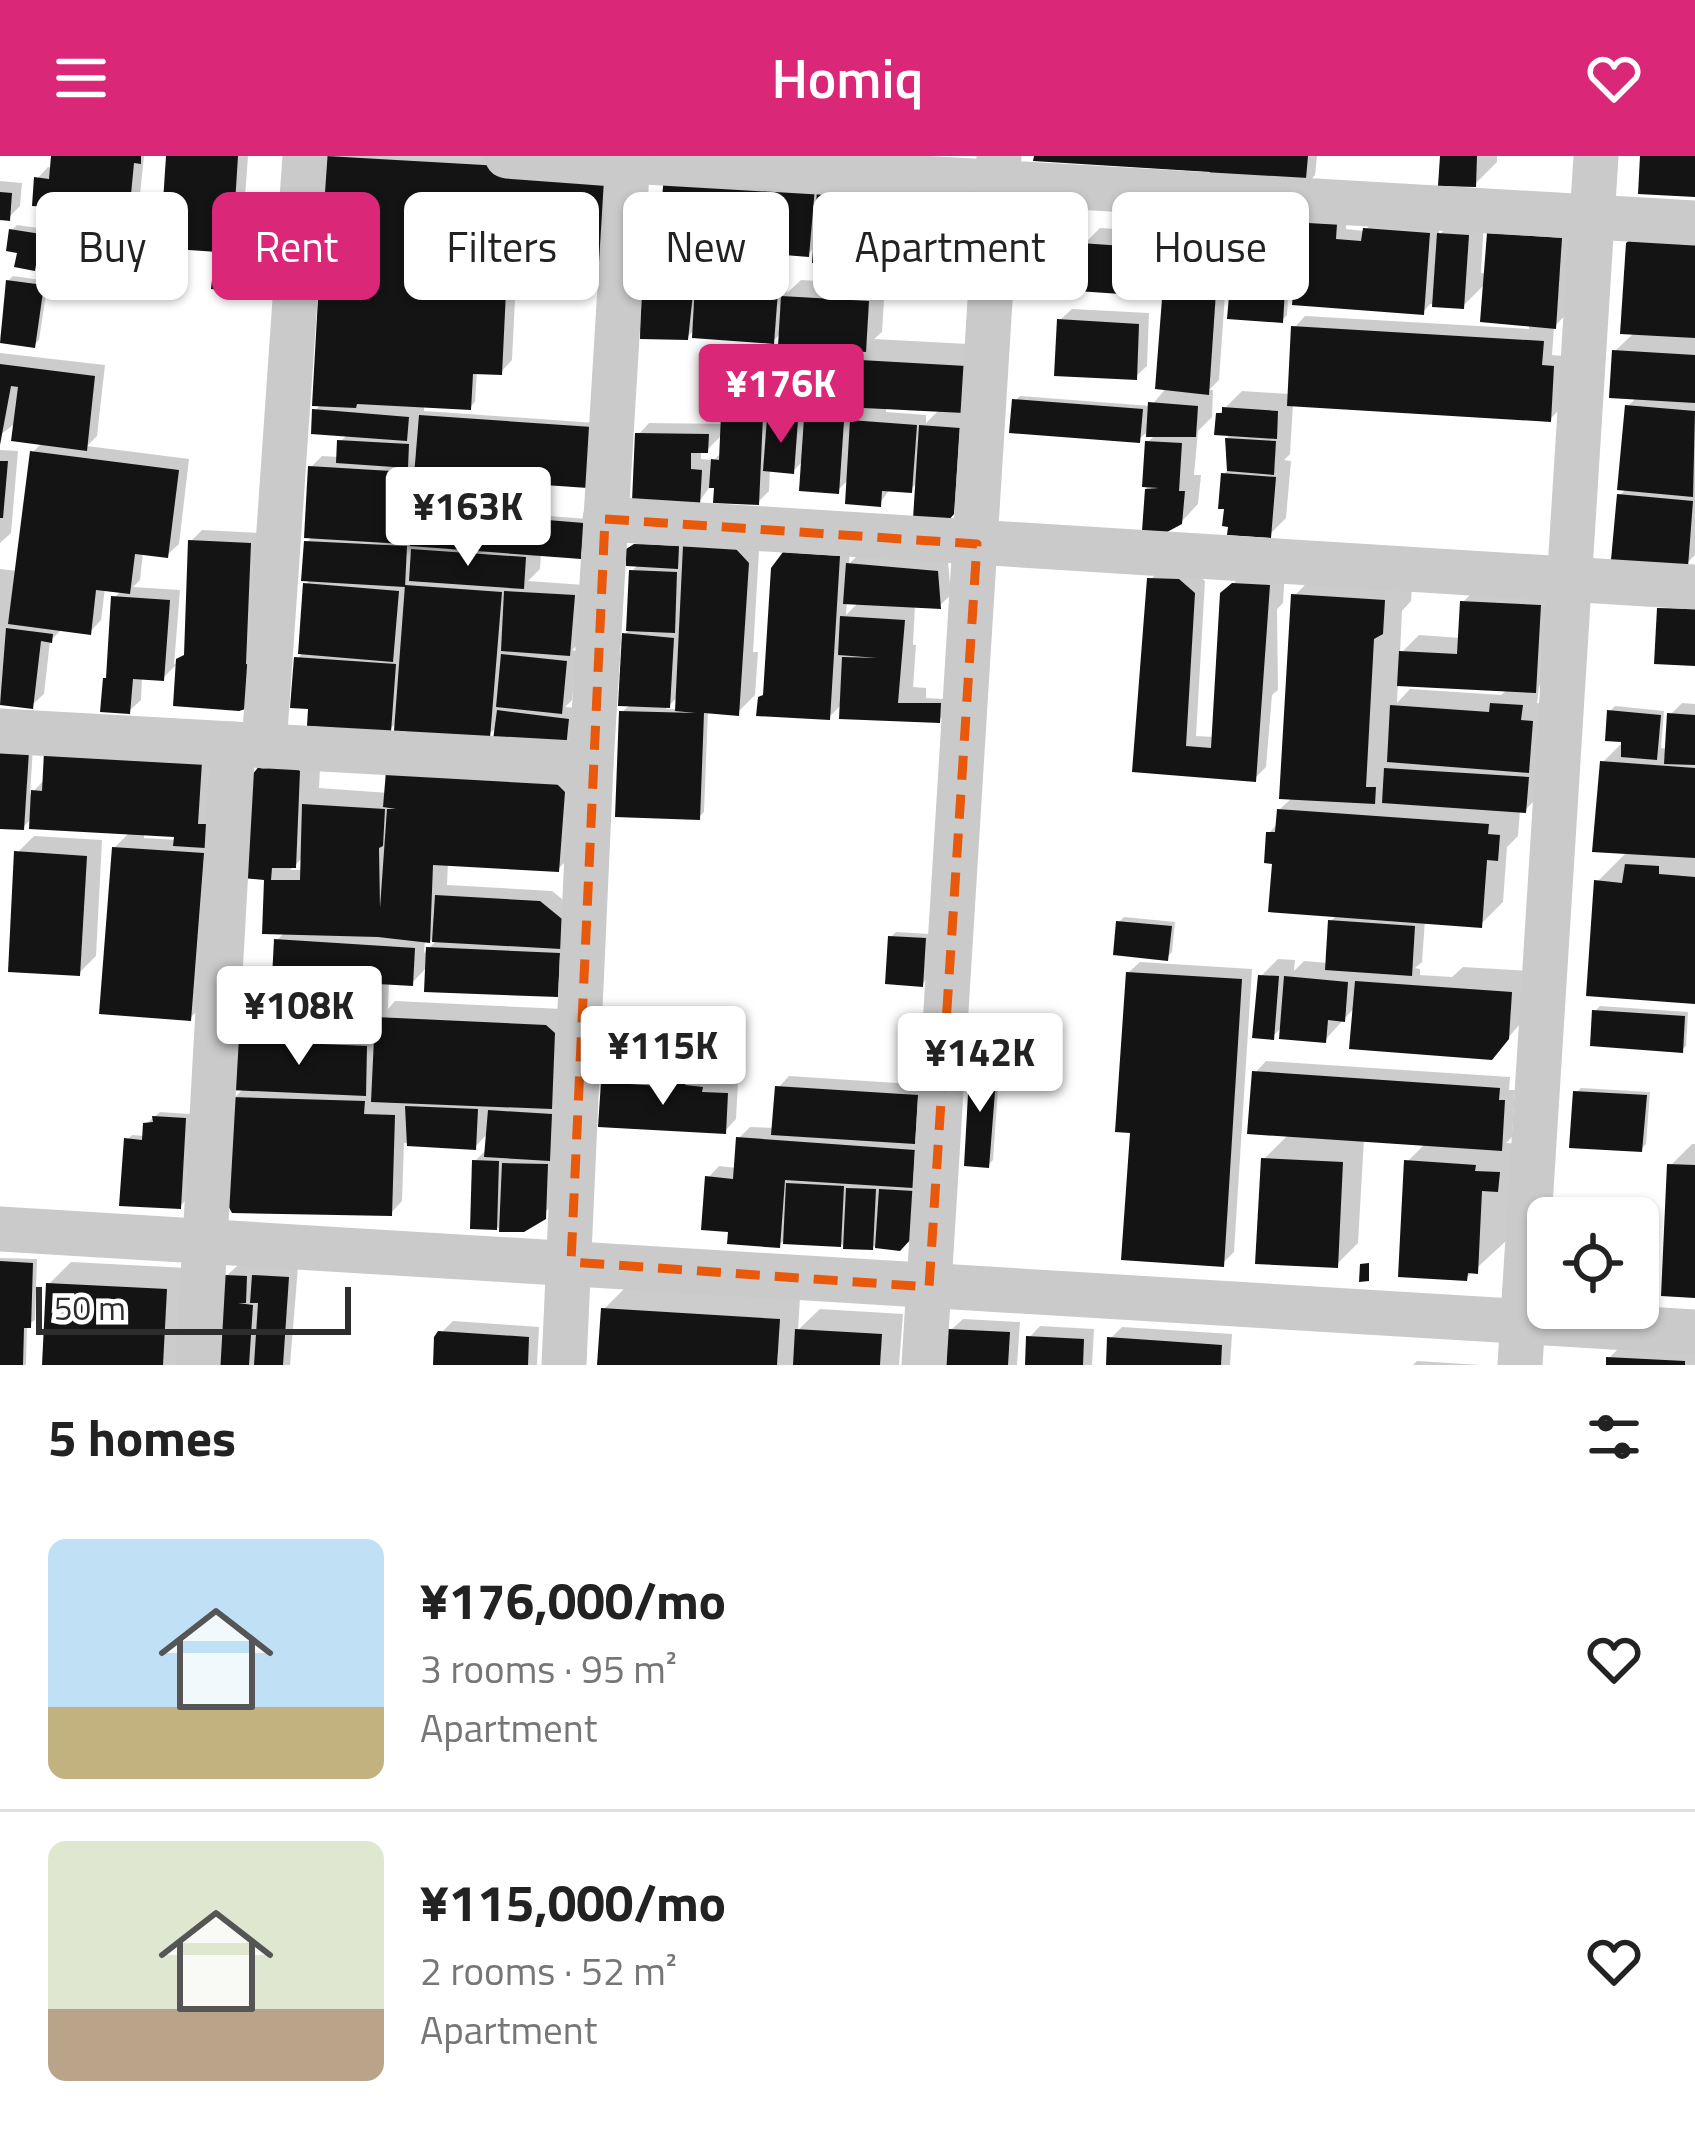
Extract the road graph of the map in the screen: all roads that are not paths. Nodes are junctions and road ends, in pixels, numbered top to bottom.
1 (305, 156) edge
2 (507, 156) edge
3 (1595, 156) edge
4 (628, 161) edge
5 (998, 169) edge
6 (1591, 216) junction
7 (1695, 223) edge
8 (605, 519) junction
9 (977, 544) junction
10 (1570, 580) junction
11 (1695, 587) edge
12 (0, 731) edge
13 (248, 745) junction
14 (591, 764) junction
15 (0, 1228) edge
16 (204, 1240) junction
17 (571, 1262) junction
18 (929, 1287) junction
19 (1695, 1332) edge
20 (1521, 1343) edge
21 (198, 1365) edge
22 (564, 1365) edge
23 (924, 1365) edge

1 - 13 street
2 - 4 street
3 - 6 street
4 - 5 street
4 - 8 street
5 - 6 street
5 - 9 street
6 - 7 street
6 - 10 street
8 - 9 street
8 - 14 street
9 - 10 street
9 - 18 street
10 - 11 street
10 - 20 street
12 - 13 street
13 - 14 street
13 - 16 street
14 - 17 street
15 - 16 street
16 - 17 street
16 - 21 street
17 - 18 street
17 - 22 street
18 - 20 street
18 - 23 street
19 - 20 street

